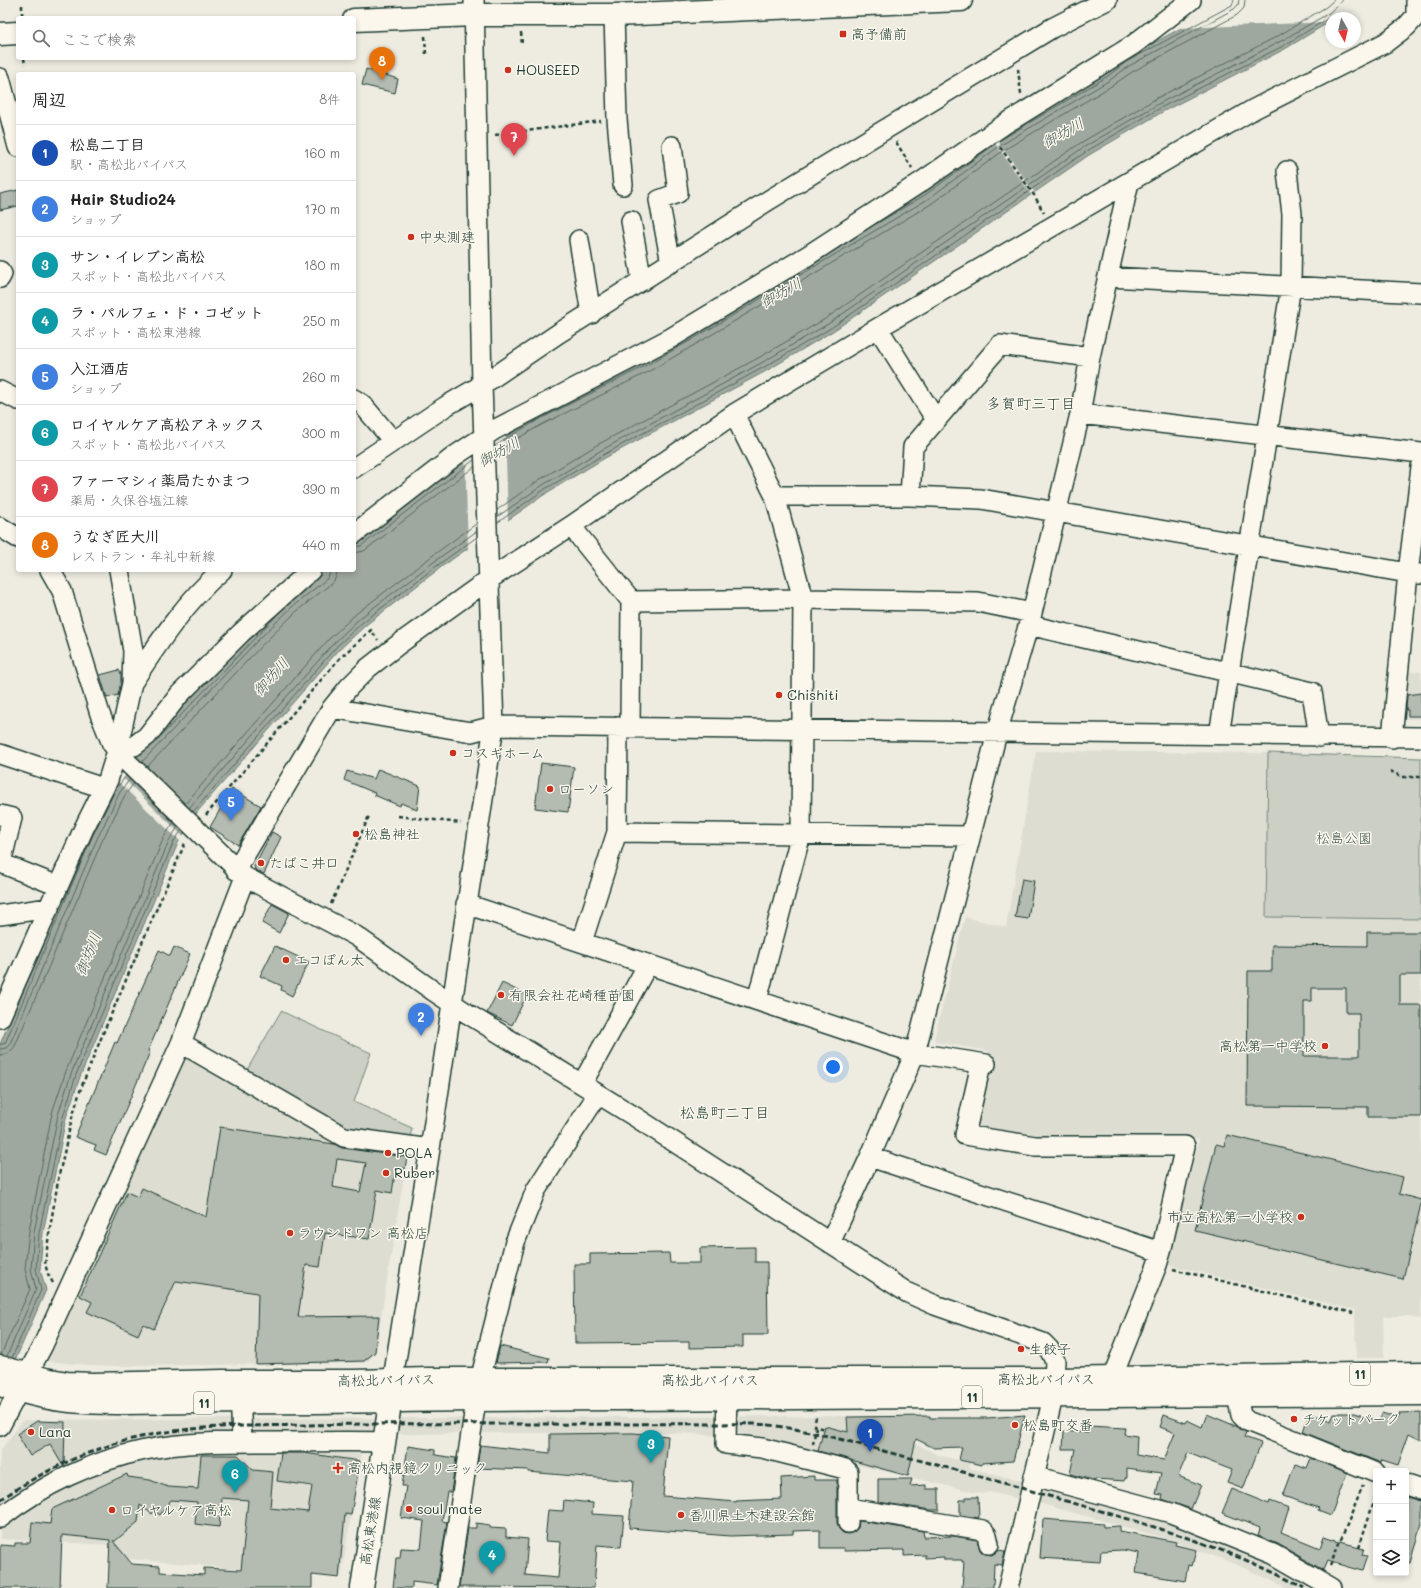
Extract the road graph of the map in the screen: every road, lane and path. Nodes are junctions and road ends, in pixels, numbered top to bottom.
1 (961, 0) edge
2 (1107, 0) edge
3 (1191, 0) edge
4 (1416, 0) edge
5 (22, 5) dead end
6 (699, 6) edge
7 (474, 7) edge
8 (614, 15) junction
9 (22, 16) edge
10 (356, 20) edge
11 (16, 33) edge
12 (0, 34) edge
13 (1019, 49) junction
14 (24, 60) edge
15 (24, 65) dead end
16 (0, 78) edge
17 (1022, 114) junction
18 (617, 119) junction
19 (887, 129) junction
20 (493, 136) dead end
21 (16, 139) edge
22 (998, 144) dead end
23 (672, 146) dead end
24 (1287, 171) dead end
25 (921, 182) junction
26 (1129, 182) junction
27 (623, 186) dead end
28 (1034, 194) dead end
29 (631, 221) dead end
30 (579, 240) dead end
31 (671, 263) junction
32 (0, 271) edge
33 (1109, 277) junction
34 (0, 278) edge
35 (642, 281) junction
36 (1291, 286) junction
37 (1421, 292) edge
38 (591, 314) junction
39 (878, 328) junction
40 (1090, 357) junction
41 (482, 385) junction
42 (0, 390) edge
43 (16, 399) edge
44 (357, 404) edge
45 (734, 414) junction
46 (1080, 414) junction
47 (936, 420) junction
48 (1267, 436) junction
49 (484, 439) junction
50 (393, 441) junction
51 (1421, 453) edge
52 (356, 467) edge
53 (1421, 467) edge
54 (775, 496) junction
55 (910, 496) junction
56 (1056, 513) junction
57 (571, 526) junction
58 (356, 532) edge
59 (1249, 546) junction
60 (51, 572) edge
61 (119, 572) edge
62 (220, 572) edge
63 (309, 572) edge
64 (1414, 574) edge
65 (488, 580) junction
66 (803, 599) junction
67 (631, 601) junction
68 (1031, 619) junction
69 (388, 652) junction
70 (1229, 673) junction
71 (132, 683) junction
72 (332, 708) junction
73 (494, 726) junction
74 (624, 728) junction
75 (803, 730) junction
76 (997, 733) junction
77 (1219, 735) junction
78 (1319, 737) junction
79 (1421, 737) edge
80 (1392, 738) junction
81 (0, 754) edge
82 (122, 757) junction
83 (1390, 771) dead end
84 (1421, 777) edge
85 (103, 788) junction
86 (0, 815) edge
87 (369, 816) dead end
88 (398, 816) dead end
89 (462, 823) dead end
90 (194, 826) junction
91 (617, 832) junction
92 (801, 834) junction
93 (970, 836) junction
94 (240, 874) junction
95 (58, 886) junction
96 (466, 904) junction
97 (49, 908) junction
98 (0, 915) edge
99 (325, 920) junction
100 (582, 942) junction
101 (648, 964) junction
102 (757, 1000) junction
103 (452, 1003) junction
104 (0, 1018) edge
105 (181, 1044) junction
106 (916, 1053) junction
107 (582, 1084) junction
108 (598, 1094) junction
109 (430, 1149) junction
110 (870, 1157) junction
111 (830, 1243) junction
112 (1159, 1258) junction
113 (66, 1293) junction
114 (1353, 1313) dead end
115 (1421, 1373) edge
116 (1112, 1378) junction
117 (11, 1380) edge
118 (240, 1381) junction
119 (1054, 1388) junction
120 (726, 1389) junction
121 (391, 1390) junction
122 (478, 1390) junction
123 (1421, 1394) edge
124 (1237, 1396) junction
125 (240, 1403) junction
126 (816, 1412) dead end
127 (0, 1426) edge
128 (824, 1429) dead end
129 (242, 1442) junction
130 (384, 1442) junction
131 (1372, 1472) edge
132 (1034, 1476) junction
133 (1409, 1486) edge
134 (1421, 1490) edge
135 (1373, 1504) edge
136 (0, 1518) edge
137 (989, 1544) dead end
138 (1359, 1547) dead end
139 (1327, 1586) edge
140 (362, 1588) edge
141 (448, 1588) edge
142 (1008, 1588) edge

1 - 6 main road
2 - 13 street
3 - 17 street
4 - 26 street
5 - 9 path
6 - 8 main road
7 - 8 main road
7 - 10 main road
7 - 41 street
8 - 18 street
11 - 12 main road
13 - 17 path
13 - 19 street
14 - 15 path
16 - 21 street
17 - 25 street
18 - 20 path
18 - 27 street
19 - 25 path
19 - 31 street
22 - 28 path
23 - 31 street
24 - 36 street
25 - 49 street
26 - 33 street
26 - 39 street
29 - 35 street
30 - 38 street
31 - 35 street
32 - 34 street
33 - 36 street
33 - 40 street
35 - 38 street
36 - 37 street
36 - 48 street
38 - 41 street
39 - 45 street
39 - 47 street
40 - 46 street
40 - 47 street
41 - 49 street
41 - 50 street
42 - 43 street
44 - 50 street
45 - 54 street
45 - 57 street
46 - 48 street
46 - 56 street
47 - 55 street
48 - 51 street
48 - 59 street
49 - 58 street
49 - 65 street
50 - 52 street
53 - 64 street
54 - 55 street
54 - 66 street
55 - 56 street
56 - 59 street
56 - 68 street
57 - 65 street
57 - 67 street
59 - 64 street
59 - 70 street
60 - 82 street
61 - 71 street
62 - 71 street
63 - 82 street
64 - 80 street
65 - 69 street
65 - 73 street
66 - 67 street
66 - 68 street
66 - 75 street
67 - 74 street
68 - 70 street
68 - 76 street
69 - 72 street
69 - 90 path
70 - 77 street
70 - 78 street
71 - 82 street
72 - 73 street
72 - 94 street
73 - 74 street
73 - 96 street
74 - 75 street
74 - 91 street
75 - 76 street
75 - 92 street
76 - 77 street
76 - 93 street
77 - 78 street
78 - 80 street
79 - 80 street
81 - 85 street
82 - 85 street
82 - 90 street
83 - 84 path
85 - 95 street
86 - 95 street
87 - 99 path
88 - 89 path
90 - 94 street
90 - 113 path
91 - 92 street
91 - 100 street
92 - 93 street
92 - 102 street
93 - 106 street
94 - 99 street
94 - 105 street
95 - 97 street
96 - 100 street
96 - 103 street
97 - 98 street
97 - 104 street
99 - 103 street
100 - 101 street
101 - 102 street
101 - 107 street
102 - 106 street
103 - 107 street
103 - 109 street
105 - 109 street
105 - 113 street
106 - 110 street
106 - 112 street
107 - 108 street
108 - 111 street
108 - 122 street
109 - 121 street
110 - 111 street
110 - 112 street
111 - 119 street
112 - 114 path
112 - 116 street
113 - 117 street
115 - 116 main road, 高松北バイパス / 11
116 - 119 main road, 高松北バイパス / 11
117 - 118 main road, 高松北バイパス / 11
117 - 125 main road, 高松北バイパス / 11
117 - 127 street
118 - 121 main road, 高松北バイパス / 11
118 - 125 street
119 - 120 main road, 高松北バイパス / 11
119 - 124 main road, 高松北バイパス / 11
119 - 132 street
120 - 122 main road, 高松北バイパス / 11
120 - 137 street
121 - 122 main road, 高松北バイパス / 11
121 - 125 main road, 高松北バイパス / 11
121 - 130 main road, 高松東港線
122 - 141 street
123 - 124 main road, 高松北バイパス / 11
124 - 131 street
125 - 129 street
126 - 128 path
129 - 130 street
129 - 136 street
130 - 140 main road, 高松東港線
131 - 139 path
132 - 139 street
132 - 142 street
133 - 134 street
135 - 138 path

